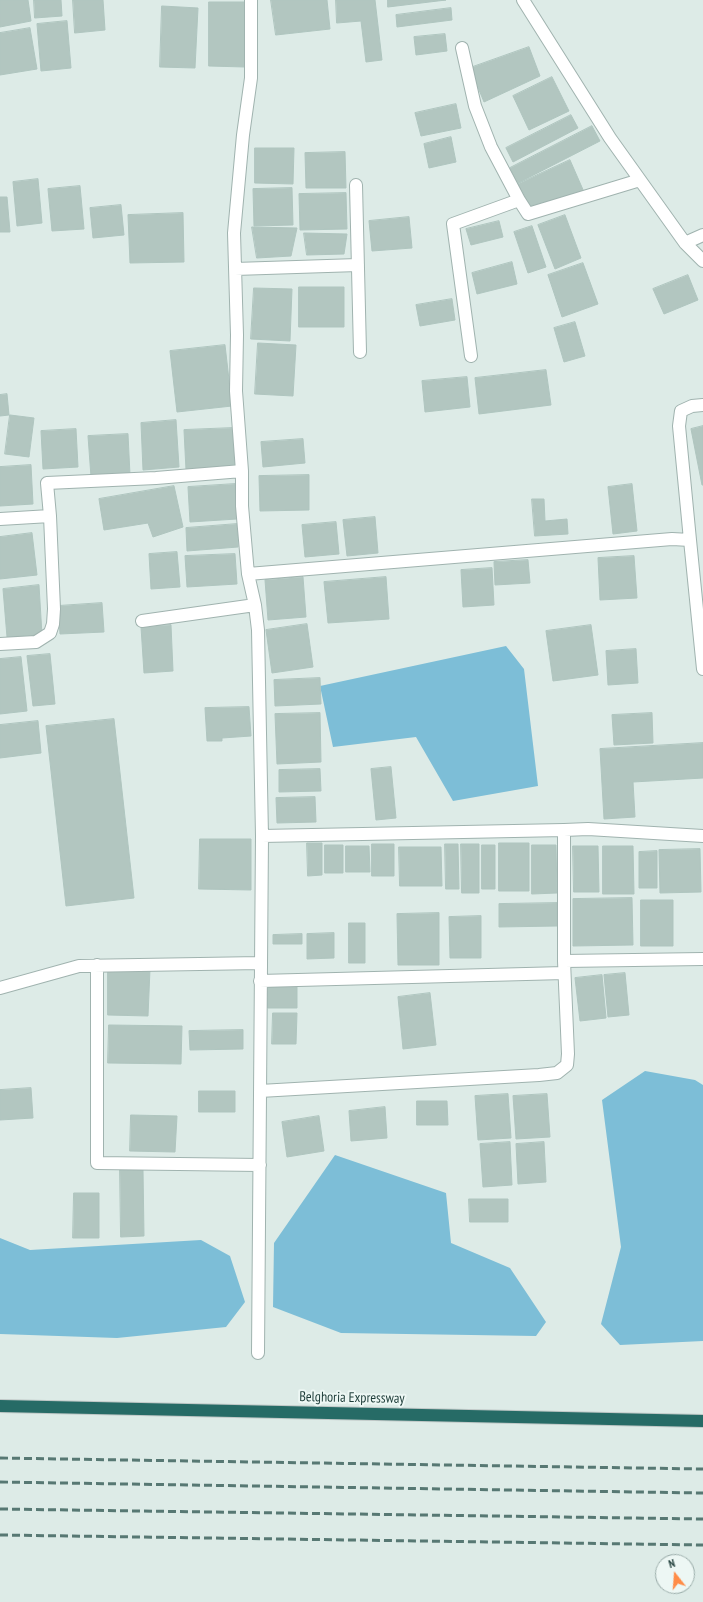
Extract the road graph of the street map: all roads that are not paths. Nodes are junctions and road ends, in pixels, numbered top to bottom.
1 (251, 0) edge
2 (523, 0) edge
3 (462, 48) dead end
4 (640, 180) junction
5 (356, 185) dead end
6 (519, 200) junction
7 (703, 235) edge
8 (685, 243) junction
9 (703, 261) edge
10 (358, 265) junction
11 (235, 269) junction
12 (360, 352) dead end
13 (471, 356) dead end
14 (703, 405) edge
15 (242, 471) junction
16 (50, 516) junction
17 (0, 519) edge
18 (690, 540) junction
19 (248, 574) junction
20 (255, 605) junction
21 (142, 621) dead end
22 (0, 644) edge
23 (703, 668) edge
24 (564, 830) junction
25 (262, 836) junction
26 (703, 836) edge
27 (703, 958) edge
28 (260, 963) junction
29 (97, 965) junction
30 (564, 967) junction
31 (260, 981) junction
32 (0, 984) edge
33 (260, 1091) junction
34 (260, 1164) junction
35 (258, 1353) dead end
36 (0, 1406) edge
37 (703, 1420) edge

1 - 11 street
2 - 4 street
3 - 6 street
4 - 6 street
4 - 8 street
5 - 10 street
6 - 13 street
7 - 8 street
8 - 9 street
10 - 11 street
10 - 12 street
11 - 15 street
14 - 18 street
15 - 16 street
15 - 19 street
16 - 17 street
16 - 22 street
18 - 19 street
18 - 23 street
19 - 20 street
20 - 21 street
20 - 25 street
24 - 25 street
24 - 26 street
24 - 30 street
25 - 28 street
27 - 30 street
28 - 29 street
28 - 31 street
29 - 32 street
29 - 34 street
30 - 31 street
30 - 33 street
31 - 33 street
33 - 34 street
34 - 35 street
36 - 37 highway, Belghoria Expressway

